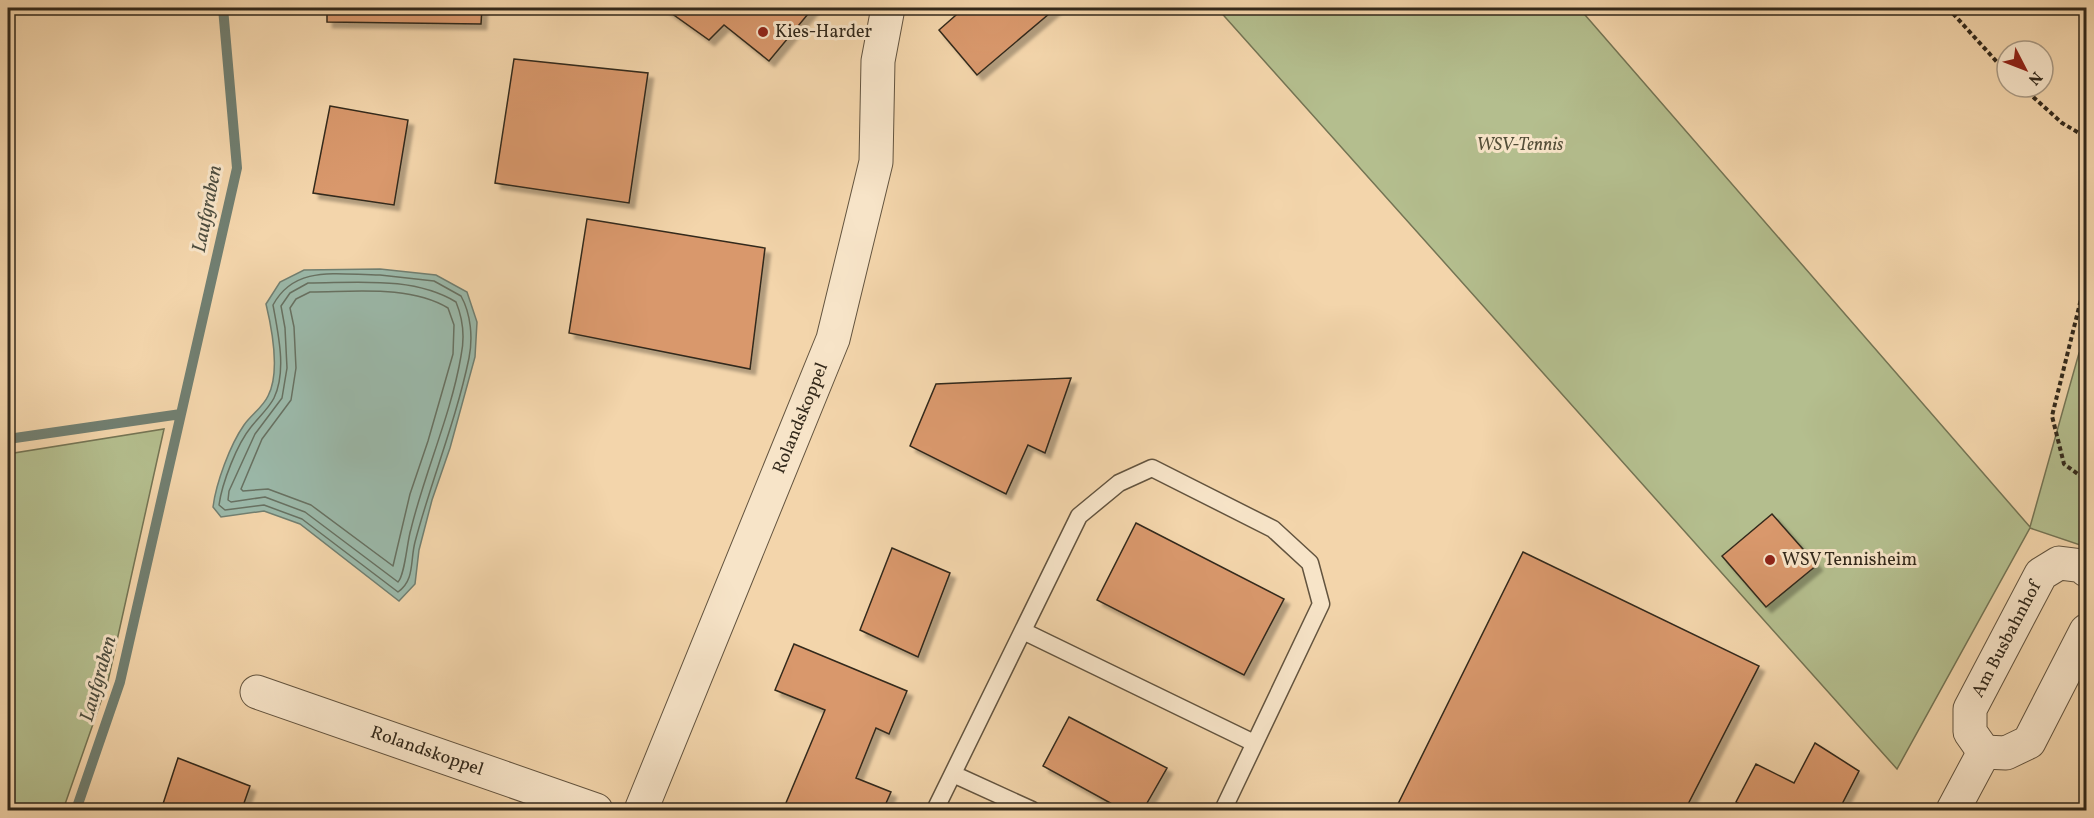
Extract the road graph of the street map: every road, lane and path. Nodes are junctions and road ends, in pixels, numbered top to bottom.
1 (888, 8) edge
2 (1948, 8) edge
3 (1995, 61) edge
4 (2035, 99) edge
5 (2086, 137) edge
6 (2086, 279) edge
7 (2086, 480) edge
8 (2086, 570) edge
9 (1023, 631) junction
10 (2086, 631) edge
11 (258, 692) dead end
12 (1254, 743) junction
13 (1984, 752) junction
14 (953, 774) junction
15 (596, 810) edge
16 (641, 810) edge
17 (935, 810) edge
18 (1032, 810) edge
19 (1223, 810) edge
20 (1953, 810) edge

1 - 16 street, Rolandskoppel
2 - 3 path
4 - 5 path
6 - 7 path
8 - 13 street, Am Busbahnhof
9 - 12 lane
9 - 12 lane
9 - 14 lane
10 - 13 street
11 - 15 street, Rolandskoppel
12 - 19 lane
13 - 20 street
14 - 17 lane
14 - 18 lane

